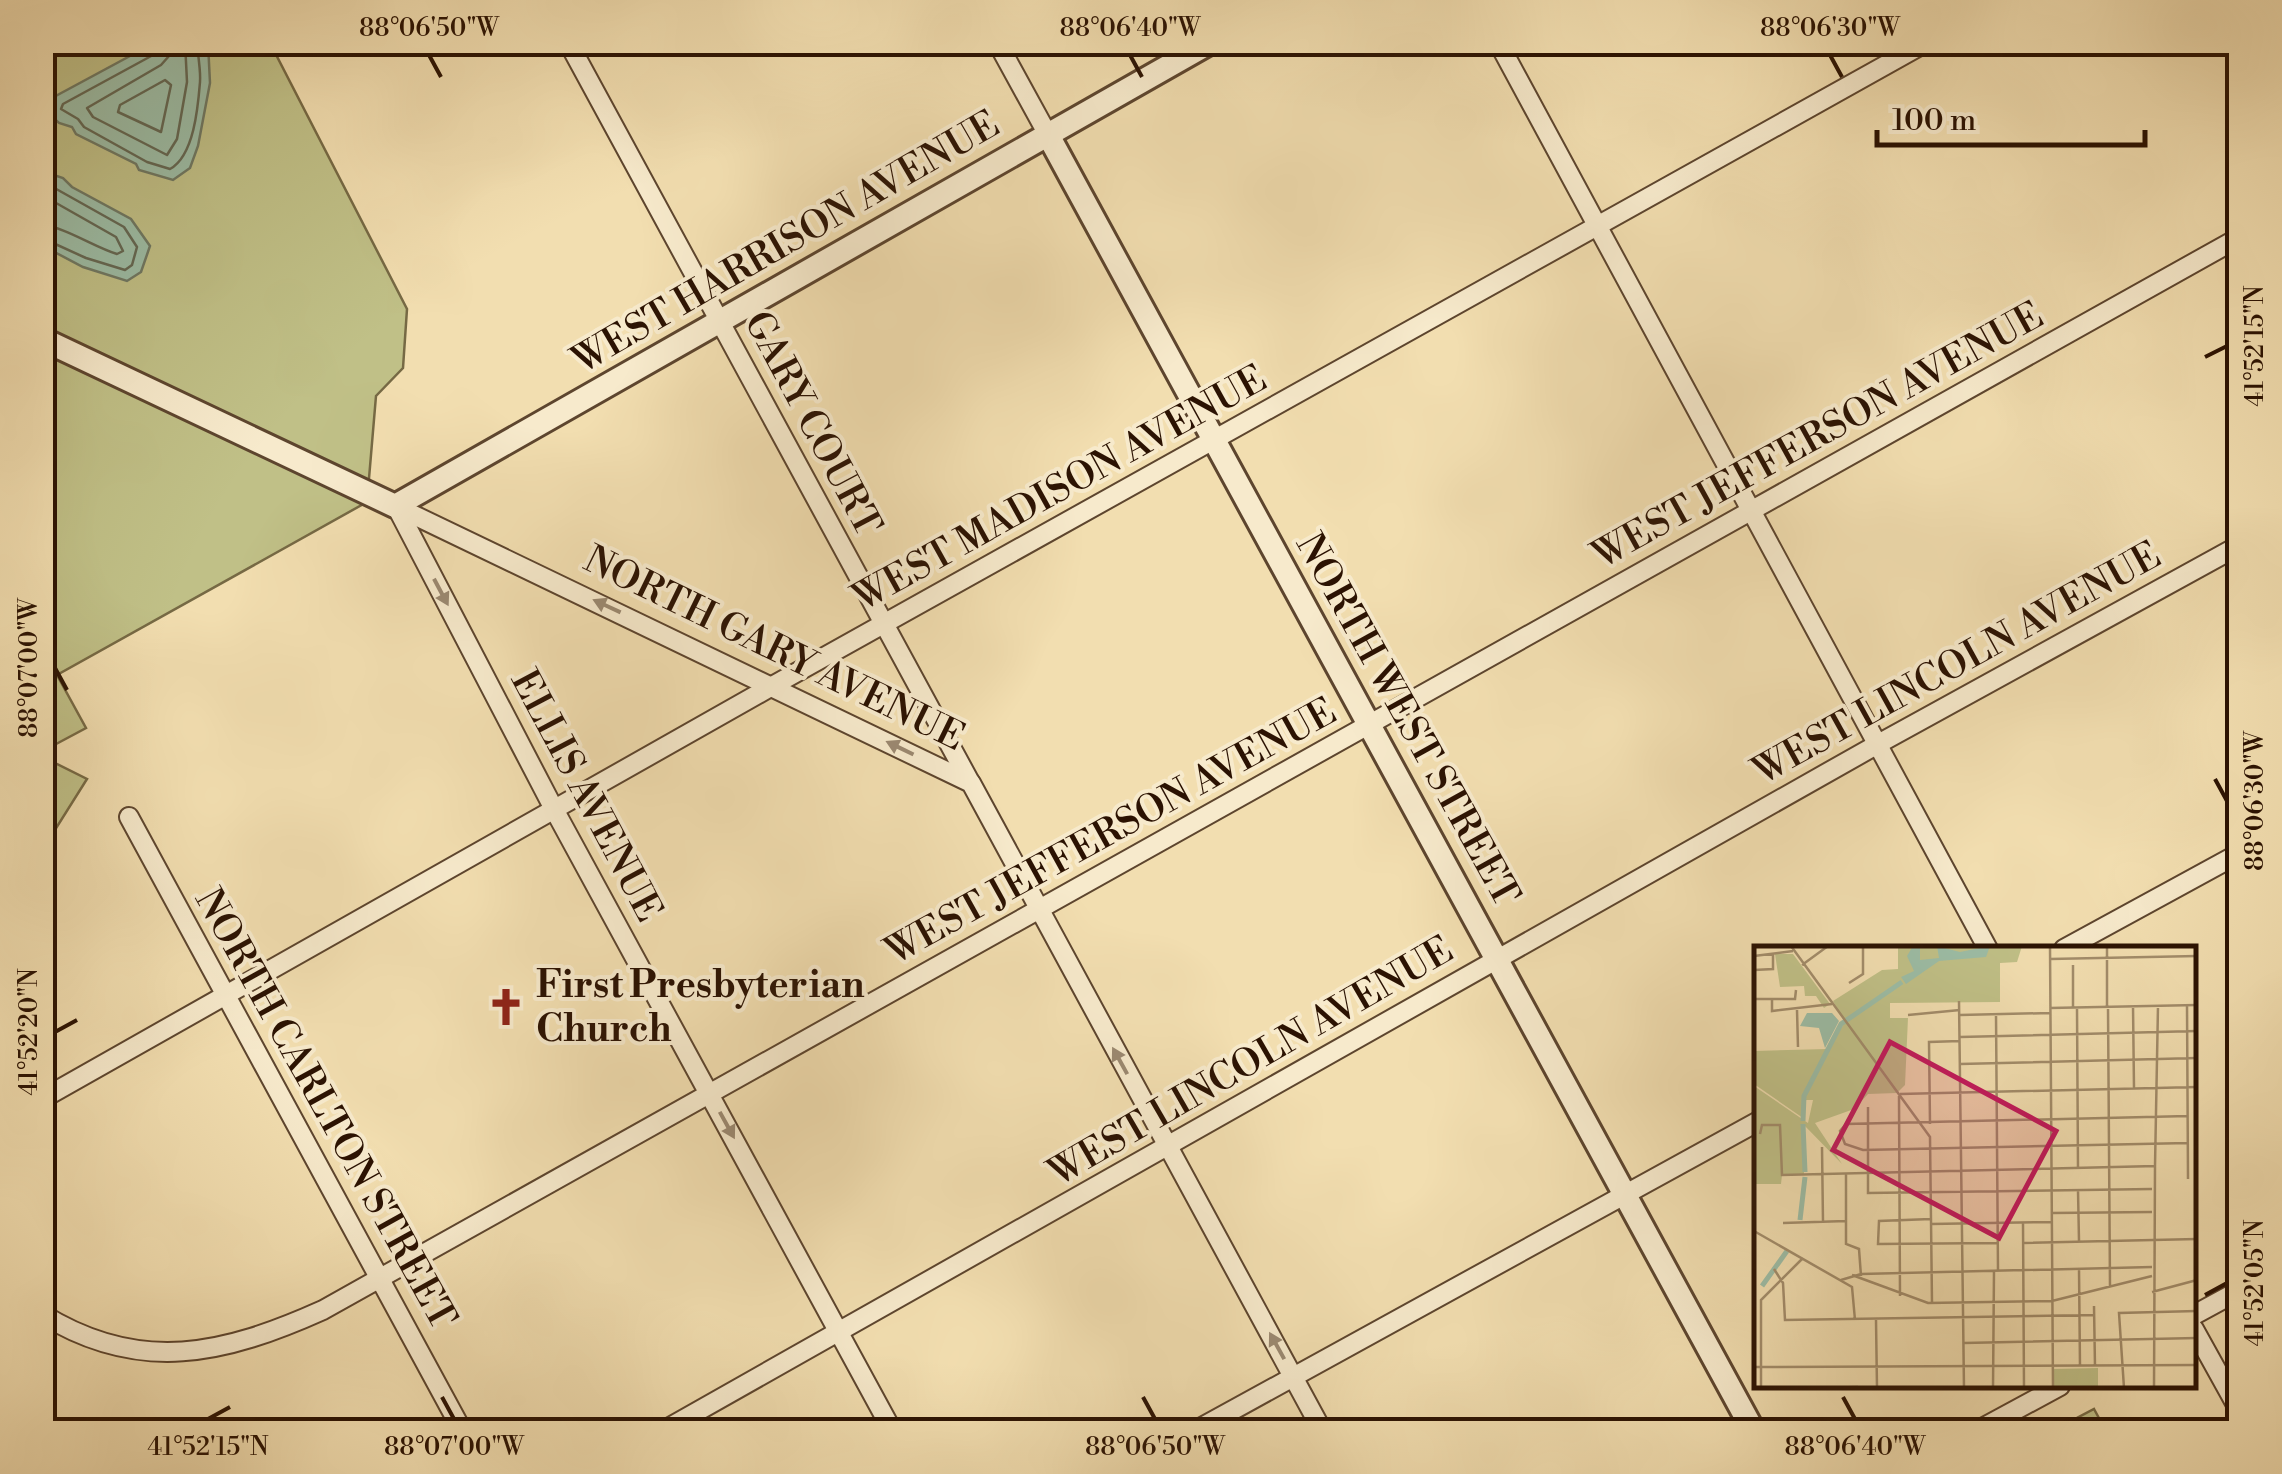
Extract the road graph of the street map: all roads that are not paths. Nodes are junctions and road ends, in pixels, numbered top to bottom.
1 (568, 42) edge
2 (997, 42) edge
3 (1210, 42) edge
4 (1498, 42) edge
5 (1927, 42) edge
6 (1048, 134) junction
7 (1598, 228) junction
8 (2240, 237) edge
9 (720, 321) junction
10 (42, 339) edge
11 (1214, 440) junction
12 (396, 506) junction
13 (1752, 511) junction
14 (2240, 545) edge
15 (884, 626) junction
16 (774, 685) junction
17 (1369, 724) junction
18 (1878, 744) junction
19 (970, 783) junction
20 (555, 811) junction
21 (129, 816) dead end
22 (2240, 853) edge
23 (1038, 910) junction
24 (1986, 946) edge
25 (2070, 946) edge
26 (1497, 959) junction
27 (226, 995) junction
28 (710, 1095) junction
29 (42, 1098) edge
30 (1754, 1124) edge
31 (1167, 1146) junction
32 (1626, 1196) junction
33 (380, 1279) junction
34 (2240, 1290) edge
35 (2197, 1313) edge
36 (42, 1314) edge
37 (839, 1332) junction
38 (2197, 1334) edge
39 (1293, 1376) junction
40 (2054, 1389) edge
41 (2240, 1412) edge
42 (463, 1432) edge
43 (661, 1432) edge
44 (893, 1432) edge
45 (1192, 1432) edge
46 (1323, 1432) edge
47 (1754, 1432) edge
48 (1975, 1432) edge

1 - 9 street, GARY COURT
2 - 6 street, NORTH WEST STREET
3 - 6 street, WEST HARRISON AVENUE
4 - 7 street
5 - 7 street, WEST MADISON AVENUE
6 - 9 street, WEST HARRISON AVENUE
6 - 11 street, NORTH WEST STREET
7 - 11 street, WEST MADISON AVENUE
7 - 13 street
8 - 13 street, WEST JEFFERSON AVENUE
9 - 12 street, WEST HARRISON AVENUE
9 - 15 street, GARY COURT
10 - 12 street, NORTH GARY AVENUE
11 - 15 street, WEST MADISON AVENUE
11 - 17 street, NORTH WEST STREET
16 -> 12 street, NORTH GARY AVENUE
12 -> 20 street, ELLIS AVENUE
13 - 17 street, WEST JEFFERSON AVENUE
13 - 18 street
14 - 18 street, WEST LINCOLN AVENUE
15 - 16 street, WEST MADISON AVENUE
15 - 19 street, GARY COURT
19 -> 16 street, NORTH GARY AVENUE
16 - 20 street, WEST MADISON AVENUE
17 - 23 street, WEST JEFFERSON AVENUE
17 - 26 street, NORTH WEST STREET
18 - 24 street
18 - 26 street, WEST LINCOLN AVENUE
19 - 23 street, NORTH GARY AVENUE
20 - 27 street, WEST MADISON AVENUE
20 - 28 street, ELLIS AVENUE
21 - 27 street, NORTH CARLTON STREET
22 - 25 street
23 - 28 street, WEST JEFFERSON AVENUE
31 -> 23 street, NORTH GARY AVENUE
26 - 31 street, WEST LINCOLN AVENUE
26 - 32 street, NORTH WEST STREET
27 - 29 street, WEST MADISON AVENUE
27 - 33 street, NORTH CARLTON STREET
28 - 33 street, WEST JEFFERSON AVENUE
28 -> 37 street, ELLIS AVENUE
30 - 32 street
31 - 37 street, WEST LINCOLN AVENUE
39 -> 31 street, NORTH GARY AVENUE
32 - 39 street
32 - 47 street, NORTH WEST STREET
33 - 36 street, WEST JEFFERSON AVENUE
33 - 42 street, NORTH CARLTON STREET
34 - 35 street
37 - 43 street, WEST LINCOLN AVENUE
37 - 44 street, ELLIS AVENUE
38 - 41 street
39 - 45 street
39 - 46 street, NORTH GARY AVENUE
40 - 48 street

